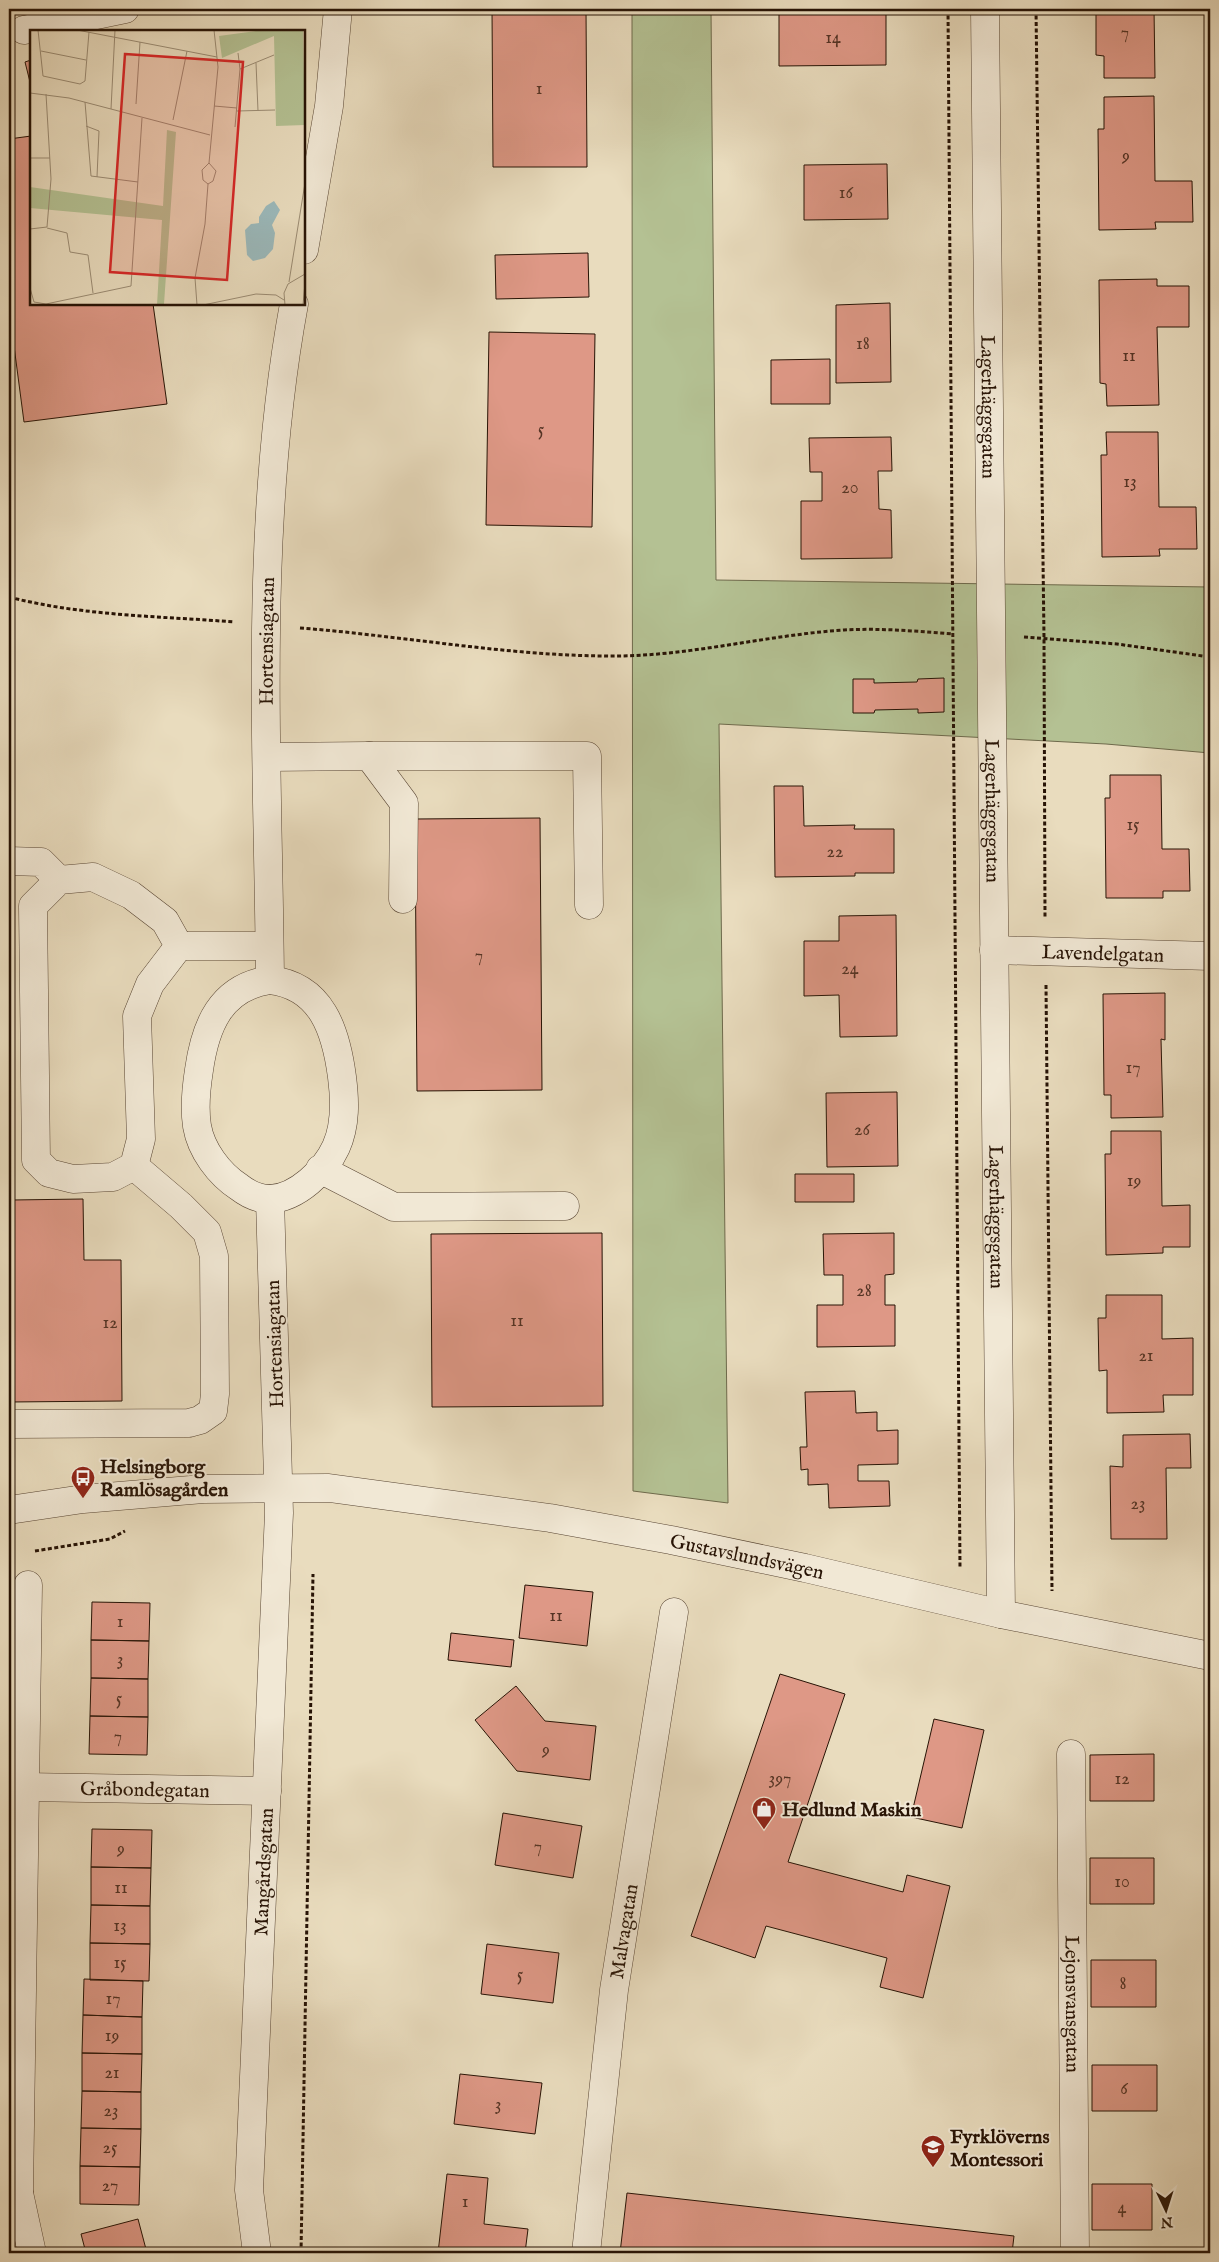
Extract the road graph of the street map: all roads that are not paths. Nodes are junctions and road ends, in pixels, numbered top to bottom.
1 (125, 9) edge
2 (338, 9) edge
3 (985, 9) edge
4 (63, 15) edge
5 (24, 30) dead end
6 (305, 244) edge
7 (294, 305) edge
8 (267, 756) junction
9 (369, 756) junction
10 (9, 861) edge
11 (59, 880) junction
12 (403, 899) dead end
13 (588, 905) dead end
14 (179, 946) junction
15 (269, 946) junction
16 (994, 950) junction
17 (1210, 956) edge
18 (270, 980) junction
19 (134, 1166) junction
20 (320, 1169) junction
21 (270, 1199) junction
22 (566, 1206) dead end
23 (9, 1424) edge
24 (279, 1488) junction
25 (9, 1510) edge
26 (28, 1585) dead end
27 (674, 1612) dead end
28 (1001, 1614) junction
29 (1210, 1656) edge
30 (17, 1751) edge
31 (1071, 1754) dead end
32 (24, 1787) junction
33 (266, 1791) junction
34 (14, 2195) edge
35 (32, 2253) edge
36 (257, 2253) edge
37 (586, 2253) edge
38 (1075, 2253) edge

1 - 4 street
2 - 6 street
3 - 16 street, Lagerhäggsgatan
4 - 5 street
7 - 8 street, Hortensiagatan
8 - 9 street
8 - 15 street, Hortensiagatan
9 - 12 street
9 - 13 street
10 - 11 street
11 - 14 street
11 - 19 street
14 - 15 street
14 - 19 street
15 - 18 street, Hortensiagatan
16 - 17 street, Lavendelgatan
16 - 28 street, Lagerhäggsgatan
18 - 20 street
18 - 21 street
19 - 23 street
20 - 21 street
20 - 22 street
21 - 24 street, Hortensiagatan
24 - 25 street, Gustavslundsvägen
24 - 28 street, Gustavslundsvägen
24 - 33 street, Mangårdsgatan
26 - 30 street
27 - 37 street, Malvagatan
28 - 29 street, Gustavslundsvägen
30 - 32 street
31 - 38 street, Lejonsvansgatan
32 - 33 street, Gråbondegatan
32 - 34 street
33 - 36 street, Mangårdsgatan
34 - 35 street

